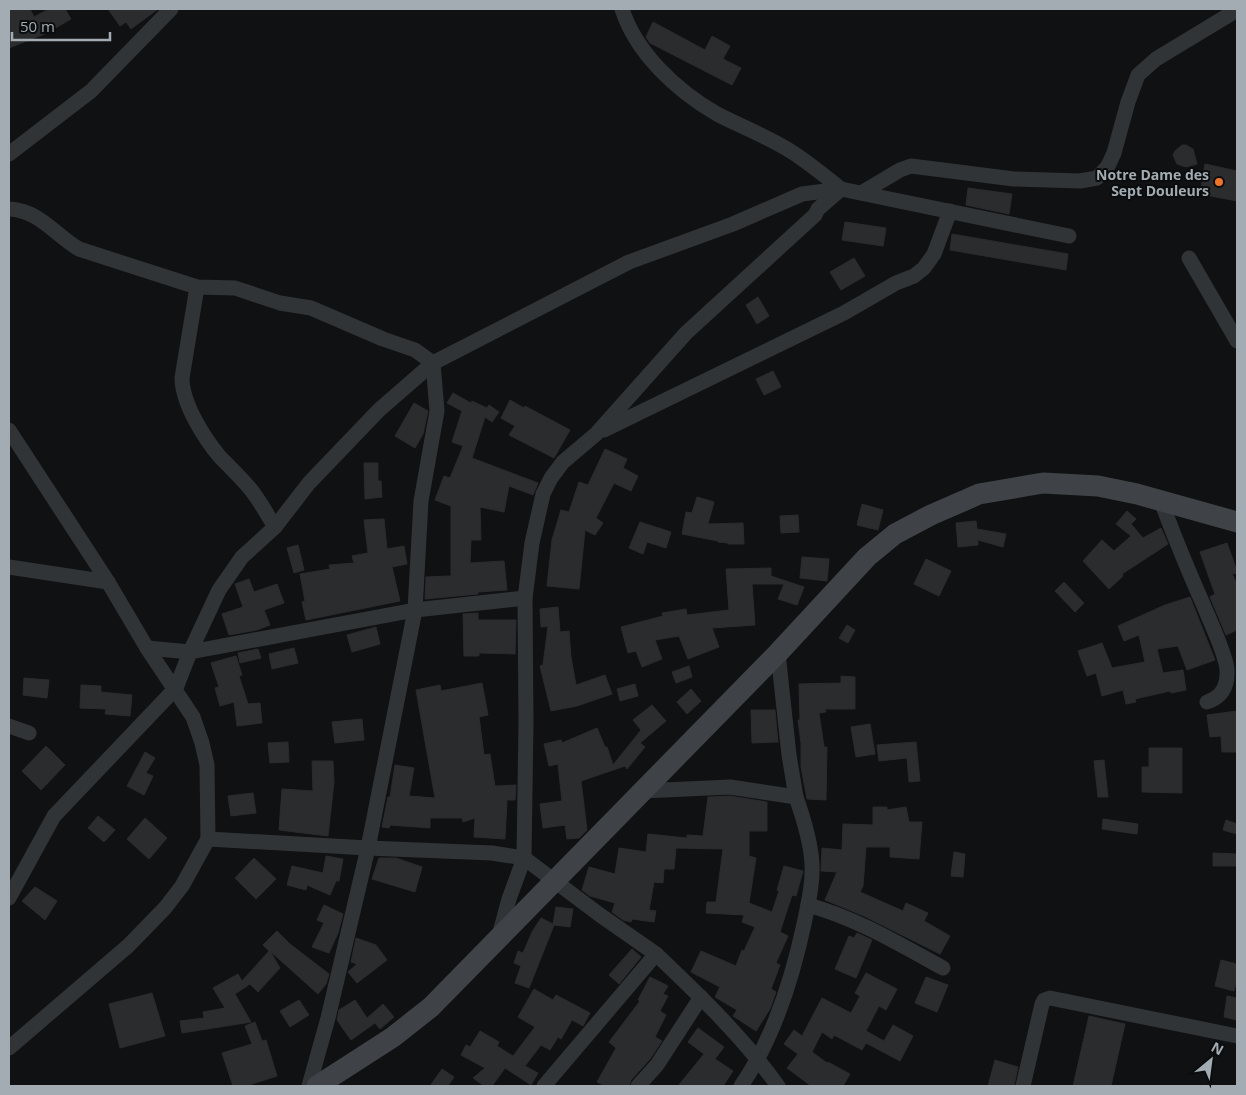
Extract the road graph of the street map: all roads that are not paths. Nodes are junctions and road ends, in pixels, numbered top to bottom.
1 (171, 9) edge
2 (622, 9) edge
3 (1237, 10) edge
4 (9, 154) edge
5 (841, 189) junction
6 (864, 192) junction
7 (9, 209) edge
8 (950, 212) junction
9 (1069, 236) dead end
10 (1189, 258) dead end
11 (197, 286) junction
12 (1237, 341) edge
13 (433, 364) junction
14 (9, 430) edge
15 (596, 434) junction
16 (1161, 501) junction
17 (1237, 522) edge
18 (275, 527) junction
19 (9, 567) edge
20 (108, 582) junction
21 (524, 598) junction
22 (415, 610) junction
23 (147, 648) junction
24 (190, 652) junction
25 (778, 653) junction
26 (176, 688) junction
27 (1207, 702) dead end
28 (9, 726) edge
29 (29, 733) dead end
30 (642, 791) junction
31 (796, 797) junction
32 (208, 840) junction
33 (368, 848) junction
34 (524, 858) junction
35 (555, 881) junction
36 (9, 898) edge
37 (808, 905) junction
38 (498, 938) junction
39 (656, 954) junction
40 (943, 968) dead end
41 (701, 997) junction
42 (1237, 1036) edge
43 (9, 1048) edge
44 (758, 1059) junction
45 (309, 1086) edge
46 (317, 1086) edge
47 (544, 1086) edge
48 (638, 1086) edge
49 (741, 1086) edge
50 (778, 1086) edge
51 (1023, 1086) edge

1 - 4 street
2 - 5 street
3 - 6 street
5 - 6 street
5 - 13 street
5 - 15 street
6 - 8 street
7 - 11 street
8 - 9 street
8 - 15 street
10 - 12 street
11 - 13 street
11 - 18 street
13 - 18 street
13 - 22 street
14 - 20 street
15 - 21 street
16 - 17 main road
16 - 25 main road
16 - 27 street
18 - 24 street
19 - 20 street
20 - 23 street
21 - 22 street
21 - 34 street
22 - 24 street
22 - 33 street
23 - 24 street
23 - 26 street
24 - 26 street
25 - 30 main road
25 - 31 street
26 - 32 street
26 - 36 street
28 - 29 street
30 - 31 street
30 - 35 main road
31 - 37 street
32 - 33 street
32 - 43 street
33 - 34 street
33 - 45 street
34 - 35 street
34 - 38 street
35 - 38 main road
35 - 39 street
37 - 40 street
37 - 44 street
38 - 46 main road
39 - 41 street
39 - 47 street
41 - 44 street
41 - 48 street
42 - 51 street
44 - 49 street
44 - 50 street

